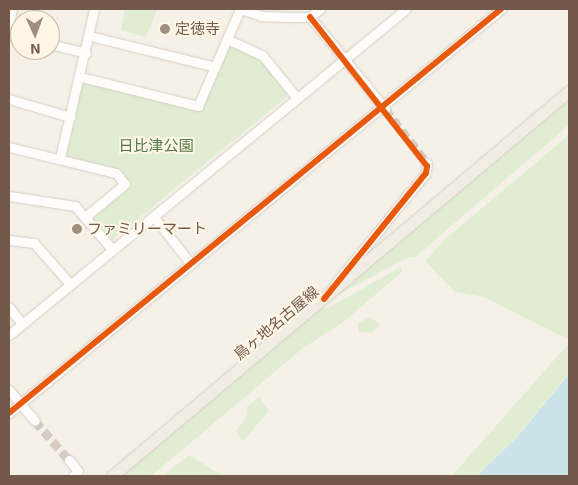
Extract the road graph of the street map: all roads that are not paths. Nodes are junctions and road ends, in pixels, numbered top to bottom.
1 (12, 9) edge
2 (94, 9) edge
3 (240, 9) edge
4 (320, 9) edge
5 (406, 9) edge
6 (501, 9) edge
7 (310, 17) junction
8 (9, 22) edge
9 (90, 36) junction
10 (227, 39) junction
11 (60, 46) edge
12 (86, 53) junction
13 (344, 60) junction
14 (214, 67) junction
15 (81, 77) junction
16 (569, 92) edge
17 (297, 98) junction
18 (9, 99) edge
19 (384, 108) junction
20 (70, 117) junction
21 (9, 146) edge
22 (60, 158) junction
23 (427, 163) dead end
24 (9, 196) edge
25 (153, 216) junction
26 (85, 217) junction
27 (9, 240) edge
28 (112, 249) junction
29 (192, 264) junction
30 (70, 284) junction
31 (324, 299) junction
32 (9, 307) edge
33 (22, 324) junction
34 (9, 334) edge
35 (9, 390) edge
36 (20, 404) junction
37 (9, 413) edge
38 (35, 421) tunnel mouth
39 (69, 460) tunnel mouth
40 (73, 476) edge
41 (112, 476) edge

1 - 8 street
2 - 9 street
3 - 7 street
3 - 10 street
4 - 7 street
5 - 13 street
6 - 19 street
7 - 13 street
9 - 12 street
9 - 14 street
10 - 14 street
10 - 17 street
11 - 12 street
12 - 15 street
13 - 17 street
13 - 19 street
14 - 15 street
15 - 20 street
16 - 31 main road, 鳥ヶ地名古屋線
17 - 25 street
18 - 20 street
19 - 29 street
20 - 22 street
21 - 22 street
22 - 26 street
23 - 31 street
24 - 26 street
25 - 28 street
25 - 29 street
26 - 28 street
27 - 30 street
28 - 30 street
29 - 36 street
30 - 33 street
31 - 41 main road, 鳥ヶ地名古屋線
32 - 33 street
33 - 34 street
35 - 36 street
36 - 37 street
36 - 38 street
39 - 40 street

